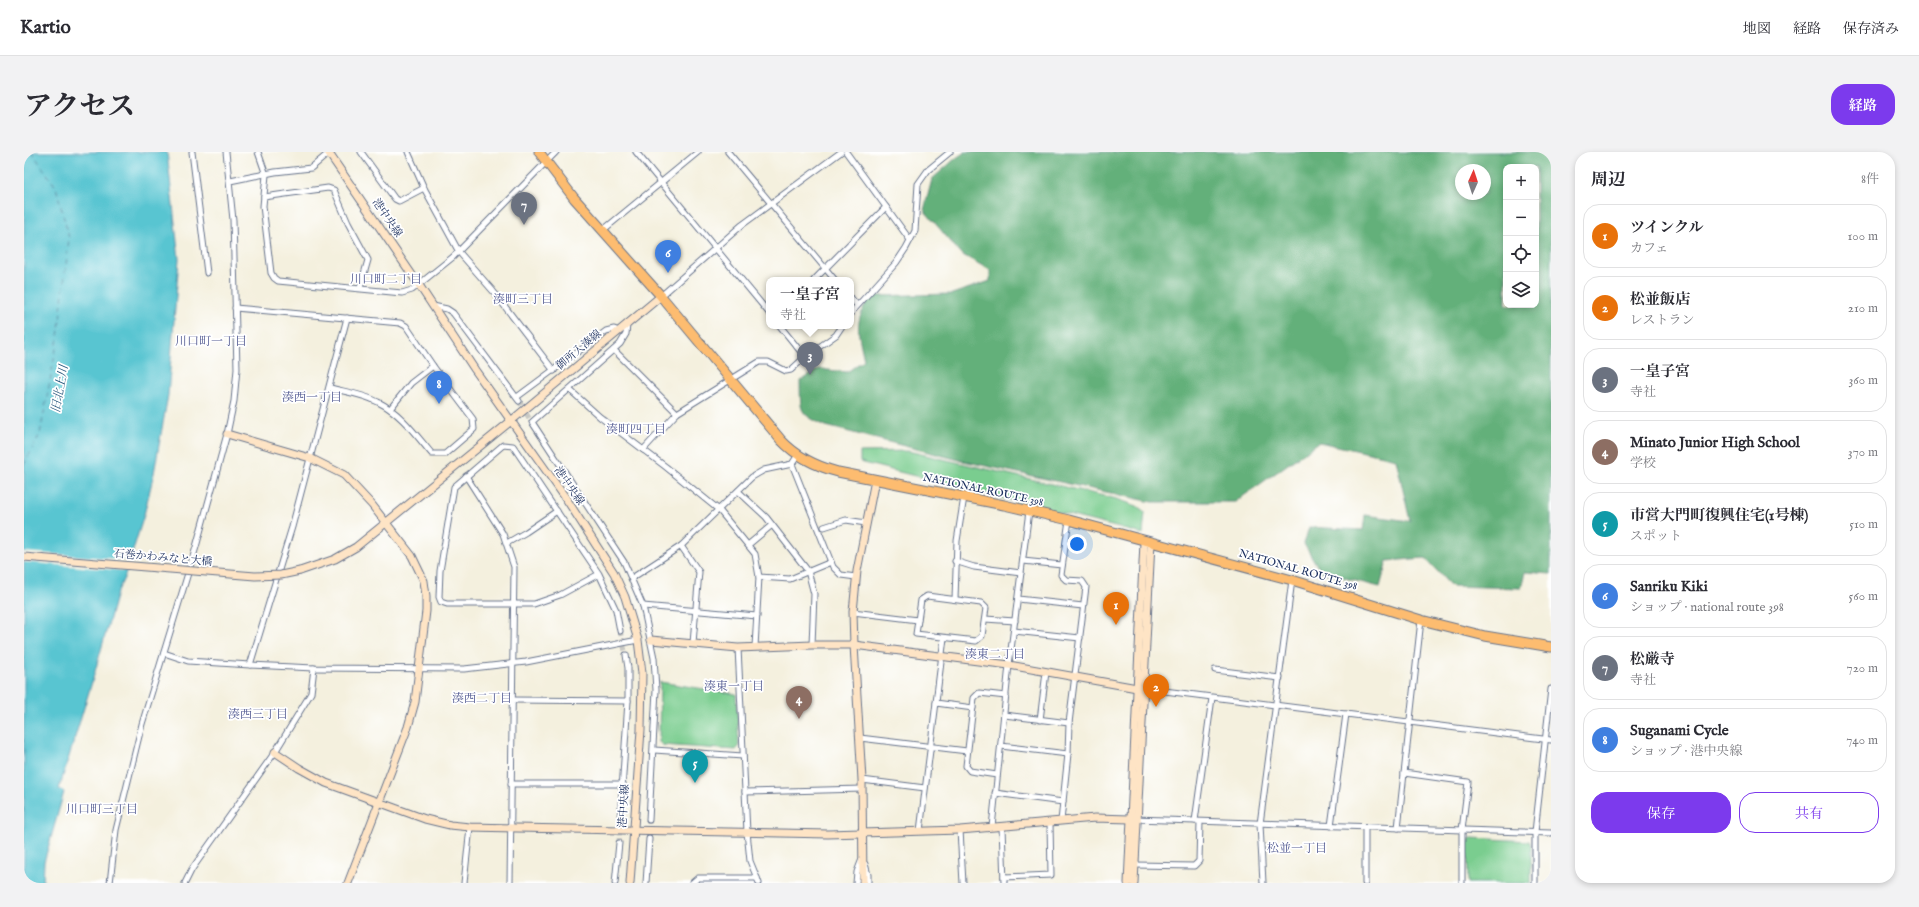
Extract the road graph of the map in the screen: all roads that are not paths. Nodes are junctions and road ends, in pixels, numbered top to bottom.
1 (192, 152) edge
2 (226, 152) edge
3 (258, 152) edge
4 (361, 152) edge
5 (408, 152) edge
6 (539, 152) edge
7 (556, 152) edge
8 (636, 152) edge
9 (698, 152) edge
10 (728, 152) edge
11 (841, 152) edge
12 (846, 152) edge
13 (950, 152) edge
14 (328, 153) edge
15 (546, 161) junction
16 (266, 175) junction
17 (230, 182) junction
18 (661, 183) junction
19 (424, 188) junction
20 (264, 197) junction
21 (770, 204) junction
22 (886, 207) junction
23 (602, 231) junction
24 (910, 240) junction
25 (716, 248) junction
26 (459, 252) junction
27 (827, 269) junction
28 (207, 273) dead end
29 (818, 277) edge
30 (834, 277) edge
31 (419, 285) junction
32 (360, 288) junction
33 (661, 296) junction
34 (854, 302) edge
35 (857, 305) junction
36 (433, 306) junction
37 (236, 308) junction
38 (766, 309) edge
39 (854, 309) edge
40 (347, 318) junction
41 (627, 324) junction
42 (782, 329) edge
43 (840, 329) edge
44 (619, 331) junction
45 (614, 350) junction
46 (805, 357) junction
47 (433, 366) junction
48 (554, 371) junction
49 (731, 380) junction
50 (330, 388) junction
51 (570, 390) junction
52 (390, 409) junction
53 (677, 413) junction
54 (511, 421) junction
55 (227, 434) junction
56 (643, 450) junction
57 (798, 455) junction
58 (310, 458) junction
59 (792, 464) junction
60 (466, 476) junction
61 (875, 480) junction
62 (738, 491) junction
63 (964, 497) junction
64 (719, 510) junction
65 (557, 511) junction
66 (1029, 511) junction
67 (1069, 520) junction
68 (386, 523) junction
69 (866, 523) junction
70 (772, 525) junction
71 (824, 527) dead end
72 (507, 543) junction
73 (1148, 543) junction
74 (748, 545) junction
75 (681, 546) junction
76 (24, 558) edge
77 (955, 561) junction
78 (1023, 561) junction
79 (831, 562) junction
80 (1062, 565) junction
81 (808, 571) junction
82 (1021, 573) junction
83 (599, 574) junction
84 (759, 577) junction
85 (856, 577) junction
86 (632, 578) junction
87 (1292, 580) junction
88 (955, 599) junction
89 (1018, 599) junction
90 (513, 605) junction
91 (643, 606) junction
92 (1083, 606) junction
93 (695, 610) junction
94 (853, 612) junction
95 (757, 616) junction
96 (1144, 617) junction
97 (985, 618) junction
98 (918, 620) junction
99 (1421, 620) junction
100 (1015, 621) junction
101 (620, 631) tunnel mouth
102 (1014, 631) junction
103 (944, 638) junction
104 (1080, 638) junction
105 (638, 640) junction
106 (651, 640) junction
107 (693, 643) junction
108 (812, 644) junction
109 (854, 646) junction
110 (755, 647) junction
111 (1551, 647) edge
112 (738, 648) junction
113 (164, 653) junction
114 (626, 655) tunnel mouth
115 (942, 657) junction
116 (513, 664) junction
117 (250, 665) junction
118 (1009, 665) junction
119 (314, 668) junction
120 (420, 669) junction
121 (1215, 670) dead end
122 (1046, 672) junction
123 (1075, 677) junction
124 (1280, 678) junction
125 (1137, 688) junction
126 (1144, 689) junction
127 (1551, 689) edge
128 (1006, 696) junction
129 (1212, 698) junction
130 (512, 700) junction
131 (628, 701) junction
132 (936, 703) junction
133 (1277, 706) junction
134 (973, 708) junction
135 (1346, 714) junction
136 (1004, 715) junction
137 (1040, 720) junction
138 (1410, 722) junction
139 (1069, 723) junction
140 (860, 738) junction
141 (1545, 739) junction
142 (1551, 740) edge
143 (930, 746) junction
144 (1001, 746) junction
145 (654, 750) junction
146 (967, 751) junction
147 (275, 752) junction
148 (1068, 754) junction
149 (743, 756) junction
150 (1137, 756) junction
151 (1404, 773) junction
152 (997, 775) junction
153 (862, 780) junction
154 (511, 784) junction
155 (623, 784) junction
156 (925, 788) junction
157 (862, 789) junction
158 (745, 792) junction
159 (995, 793) junction
160 (379, 802) junction
161 (1063, 802) junction
162 (620, 819) tunnel mouth
163 (1134, 819) junction
164 (649, 820) tunnel mouth
165 (1061, 821) junction
166 (1198, 822) junction
167 (1050, 823) junction
168 (1260, 824) junction
169 (1331, 826) junction
170 (992, 827) junction
171 (1002, 827) junction
172 (1365, 827) junction
173 (470, 828) junction
174 (1398, 828) junction
175 (511, 829) junction
176 (960, 830) junction
177 (1462, 830) junction
178 (634, 831) junction
179 (920, 831) junction
180 (747, 832) junction
181 (1535, 832) junction
182 (862, 833) junction
183 (1551, 833) edge
184 (649, 839) tunnel mouth
185 (619, 843) tunnel mouth
186 (863, 857) junction
187 (1133, 869) junction
188 (1004, 880) edge
189 (729, 881) edge
190 (758, 881) edge
191 (110, 883) edge
192 (185, 883) edge
193 (348, 883) edge
194 (464, 883) edge
195 (510, 883) edge
196 (615, 883) edge
197 (630, 883) edge
198 (646, 883) edge
199 (692, 883) edge
200 (856, 883) edge
201 (863, 883) edge
202 (868, 883) edge
203 (963, 883) edge
204 (1124, 883) edge
205 (1128, 883) edge
206 (1136, 883) edge
207 (1263, 883) edge
208 (1365, 883) edge
209 (1462, 883) edge
210 (1535, 883) edge

1 - 28 street
2 - 17 street
3 - 16 street
4 - 19 street
5 - 19 street
6 - 15 highway, NATIONAL ROUTE 398
7 - 15 street
8 - 18 street
9 - 18 street
10 - 21 street
11 - 21 street
12 - 22 street
13 - 24 street
14 - 16 street
14 - 31 street, 港中央線
15 - 23 highway, NATIONAL ROUTE 398
15 - 26 street
16 - 17 street
16 - 20 street
17 - 37 street
18 - 23 street
18 - 25 street
19 - 26 street
20 - 32 street
20 - 32 street
21 - 25 street
21 - 27 street
22 - 24 street
22 - 27 street
23 - 33 highway, NATIONAL ROUTE 398
24 - 35 street
25 - 33 street
25 - 38 street
26 - 31 street
26 - 48 street
27 - 29 street
27 - 30 street
31 - 32 street
31 - 36 street, 港中央線
33 - 41 street, 御所入湊線
33 - 49 highway, NATIONAL ROUTE 398
34 - 35 street
35 - 39 street
36 - 48 street
36 - 54 street, 港中央線
37 - 40 street
37 - 55 street
40 - 47 street
40 - 50 street
41 - 44 street, 御所入湊線
41 - 45 street
42 - 46 street
43 - 46 street
44 - 48 street
44 - 54 street, 御所入湊線
45 - 51 street
45 - 53 street
46 - 49 street
47 - 52 street
47 - 52 street
49 - 53 street
49 - 57 highway, NATIONAL ROUTE 398
50 - 52 street
50 - 58 street
51 - 56 street
51 - 86 street
53 - 56 street
54 - 68 street, 御所入湊線
54 - 105 street, 港中央線
55 - 58 street
55 - 113 street
56 - 64 street
57 - 59 street
57 - 61 highway, NATIONAL ROUTE 398
58 - 68 street
58 - 117 street
59 - 62 street
59 - 79 street
60 - 65 street
60 - 72 street
60 - 90 street
61 - 63 highway, NATIONAL ROUTE 398
61 - 69 street
62 - 64 street
62 - 70 street
63 - 66 highway, NATIONAL ROUTE 398
63 - 77 street
64 - 74 street
64 - 75 street
65 - 72 street
65 - 83 street
66 - 67 highway, NATIONAL ROUTE 398
66 - 78 street
67 - 73 highway, NATIONAL ROUTE 398
67 - 80 street
68 - 76 street, 石巻かわみなと大橋, bridge
68 - 120 street
69 - 71 street
69 - 85 street
70 - 74 street
70 - 81 street
72 - 90 street
73 - 87 highway, NATIONAL ROUTE 398
73 - 96 street
74 - 84 street
75 - 86 street
75 - 93 street
77 - 82 street
77 - 88 street
78 - 80 street
78 - 82 street
79 - 81 street
79 - 85 street
80 - 92 street
81 - 84 street
81 - 108 street
82 - 89 street
83 - 90 street
83 - 101 street
84 - 95 street
85 - 94 street
86 - 91 street
87 - 99 highway, NATIONAL ROUTE 398
87 - 124 street
88 - 97 street
88 - 98 street
89 - 92 street
89 - 100 street
90 - 116 street
91 - 93 street
91 - 106 street
92 - 104 street
93 - 95 street
93 - 107 street
94 - 98 street
94 - 109 street
95 - 110 street
96 - 125 street
96 - 126 street
97 - 100 street
97 - 103 street
98 - 103 street
99 - 111 highway, NATIONAL ROUTE 398
99 - 138 street
100 - 102 street
102 - 104 street
102 - 118 street
103 - 115 street
104 - 123 street
105 - 116 street
105 - 178 street, 港中央線
106 - 107 street
106 - 145 street
107 - 112 street
108 - 109 street
108 - 110 street
109 - 115 street
109 - 140 street
110 - 112 street
112 - 149 street
113 - 117 street
113 - 191 street
114 - 131 street
115 - 118 street
115 - 132 street
116 - 120 street
116 - 130 street
117 - 119 street
118 - 122 street
118 - 128 street
119 - 120 street
119 - 147 street
120 - 160 street
121 - 124 street
122 - 123 street
122 - 137 street
123 - 125 street
123 - 139 street
124 - 133 street
125 - 126 street
125 - 150 street
126 - 129 street
126 - 150 street
127 - 141 street
128 - 134 street
128 - 136 street
129 - 133 street
129 - 166 street
130 - 131 street
130 - 154 street
131 - 155 street
132 - 134 street
132 - 143 street
133 - 135 street
133 - 168 street
134 - 146 street
135 - 138 street
135 - 169 street
136 - 137 street
136 - 144 street
137 - 139 street
138 - 141 street
138 - 151 street
139 - 148 street
140 - 143 street
140 - 153 street
141 - 142 street
141 - 181 street
143 - 146 street
143 - 156 street
144 - 148 street
144 - 152 street
145 - 149 street
145 - 164 street
146 - 152 street
147 - 160 street
147 - 192 street
148 - 161 street
149 - 158 street
150 - 163 street
151 - 174 street
151 - 177 street
152 - 159 street
153 - 156 street
153 - 157 street
154 - 155 street
154 - 175 street
155 - 162 street
156 - 179 street
157 - 158 street
157 - 182 street
158 - 180 street
159 - 161 street
159 - 170 street
160 - 173 street
160 - 193 street
161 - 165 street
163 - 165 street
163 - 166 street
163 - 187 street
165 - 167 street
166 - 168 street
166 - 187 street
167 - 171 street
167 - 188 street
168 - 169 street
168 - 207 street
169 - 172 street
170 - 171 street
170 - 176 street
171 - 188 street
172 - 174 street
172 - 208 street
173 - 175 street
173 - 194 street
174 - 177 street
175 - 178 street
175 - 195 street
176 - 179 street
176 - 203 street
177 - 181 street
177 - 209 street
178 - 180 street
178 - 197 street, 港中央線
179 - 182 street
180 - 182 street
180 - 190 street
181 - 183 street
181 - 210 street
182 - 186 street
184 - 198 street
185 - 196 street
186 - 200 street
186 - 201 street
186 - 202 street
187 - 204 street
187 - 205 street
187 - 206 street
189 - 190 street
189 - 199 street

